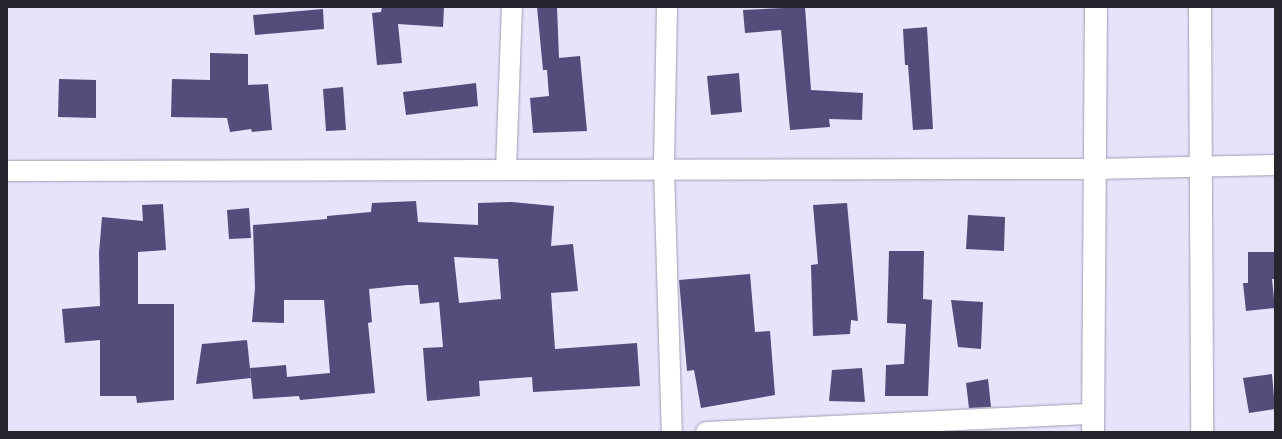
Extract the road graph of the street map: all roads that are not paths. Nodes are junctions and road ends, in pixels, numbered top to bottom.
1 (512, 7) edge
2 (667, 7) edge
3 (1096, 7) edge
4 (1200, 7) edge
5 (1275, 165) edge
6 (1200, 166) junction
7 (506, 169) junction
8 (664, 169) junction
9 (1095, 169) junction
10 (7, 171) edge
11 (1093, 423) edge
12 (863, 428) edge
13 (672, 432) edge
14 (706, 432) edge
15 (1202, 432) edge

1 - 7 street
2 - 8 street
3 - 9 street
4 - 6 street
5 - 6 street
6 - 9 street
6 - 15 street
7 - 8 street
7 - 10 street
8 - 9 street
8 - 13 street
9 - 11 street
11 - 12 street
12 - 14 street

